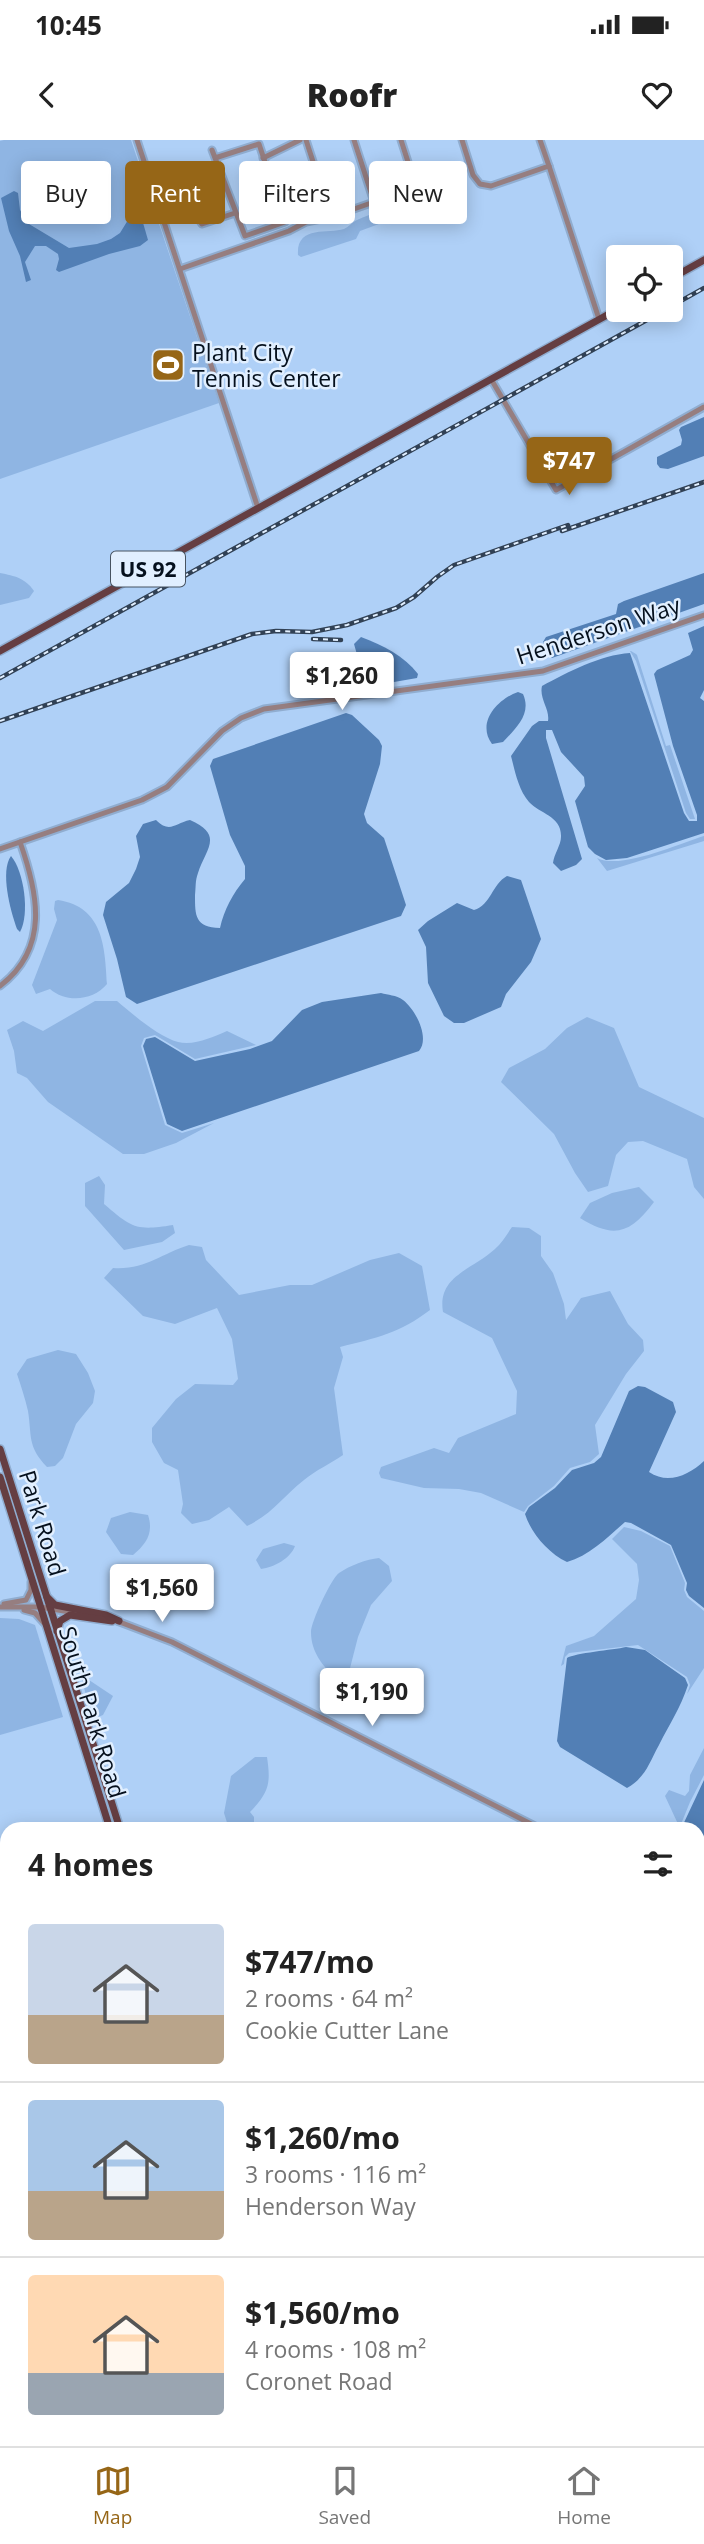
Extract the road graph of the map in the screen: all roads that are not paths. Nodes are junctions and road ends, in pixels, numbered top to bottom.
1 (137, 140) edge
2 (300, 140) edge
3 (306, 140) edge
4 (354, 140) edge
5 (401, 140) edge
6 (462, 140) edge
7 (540, 140) edge
8 (212, 150) dead end
9 (215, 158) junction
10 (263, 158) junction
11 (144, 161) edge
12 (264, 161) edge
13 (313, 161) edge
14 (408, 161) edge
15 (549, 166) junction
16 (369, 186) edge
17 (235, 213) junction
18 (225, 216) edge
19 (165, 224) edge
20 (279, 224) edge
21 (286, 224) edge
22 (302, 224) edge
23 (289, 231) junction
24 (245, 236) junction
25 (248, 245) junction
26 (704, 260) edge
27 (180, 269) junction
28 (683, 272) edge
29 (606, 315) edge
30 (599, 319) junction
31 (491, 379) junction
32 (704, 407) edge
33 (258, 508) junction
34 (704, 615) edge
35 (0, 651) edge
36 (20, 842) junction
37 (0, 849) edge
38 (0, 986) edge
39 (0, 1449) edge
40 (3, 1481) edge
41 (18, 1534) junction
42 (31, 1578) junction
43 (46, 1597) junction
44 (0, 1607) edge
45 (40, 1607) junction
46 (50, 1608) junction
47 (120, 1622) junction
48 (46, 1627) junction
49 (57, 1631) junction
50 (72, 1678) junction
51 (108, 1822) edge
52 (118, 1822) edge
53 (527, 1822) edge

1 - 11 street
2 - 10 street
3 - 13 street
4 - 16 street
5 - 14 street
6 - 15 street
7 - 15 street
8 - 9 street
9 - 10 street
9 - 17 street
10 - 12 street
15 - 30 street
17 - 18 street
17 - 24 street
19 - 27 street
20 - 24 street
21 - 23 street
22 - 23 street
23 - 25 street
24 - 25 street
25 - 27 street
26 - 28 main road
27 - 33 street
29 - 30 main road, US 92
30 - 31 main road, US 92
31 - 32 street
31 - 33 main road, US 92
33 - 35 main road, US 92
34 - 36 street, Henderson Way
36 - 37 street, Henderson Way
36 - 38 street
39 - 40 main road, Park Road
40 - 41 main road, Park Road
40 - 43 main road, Park Road
41 - 42 main road, Park Road
41 - 46 main road
42 - 44 street
42 - 45 main road, Park Road
43 - 46 main road, Park Road
43 - 47 main road
44 - 45 street
44 - 48 street
45 - 46 street
45 - 48 main road, South Park Road
45 - 50 main road
46 - 47 street
46 - 49 main road, South Park Road
47 - 49 main road
47 - 53 street
48 - 51 main road, South Park Road
49 - 50 main road, South Park Road
50 - 52 main road, South Park Road

